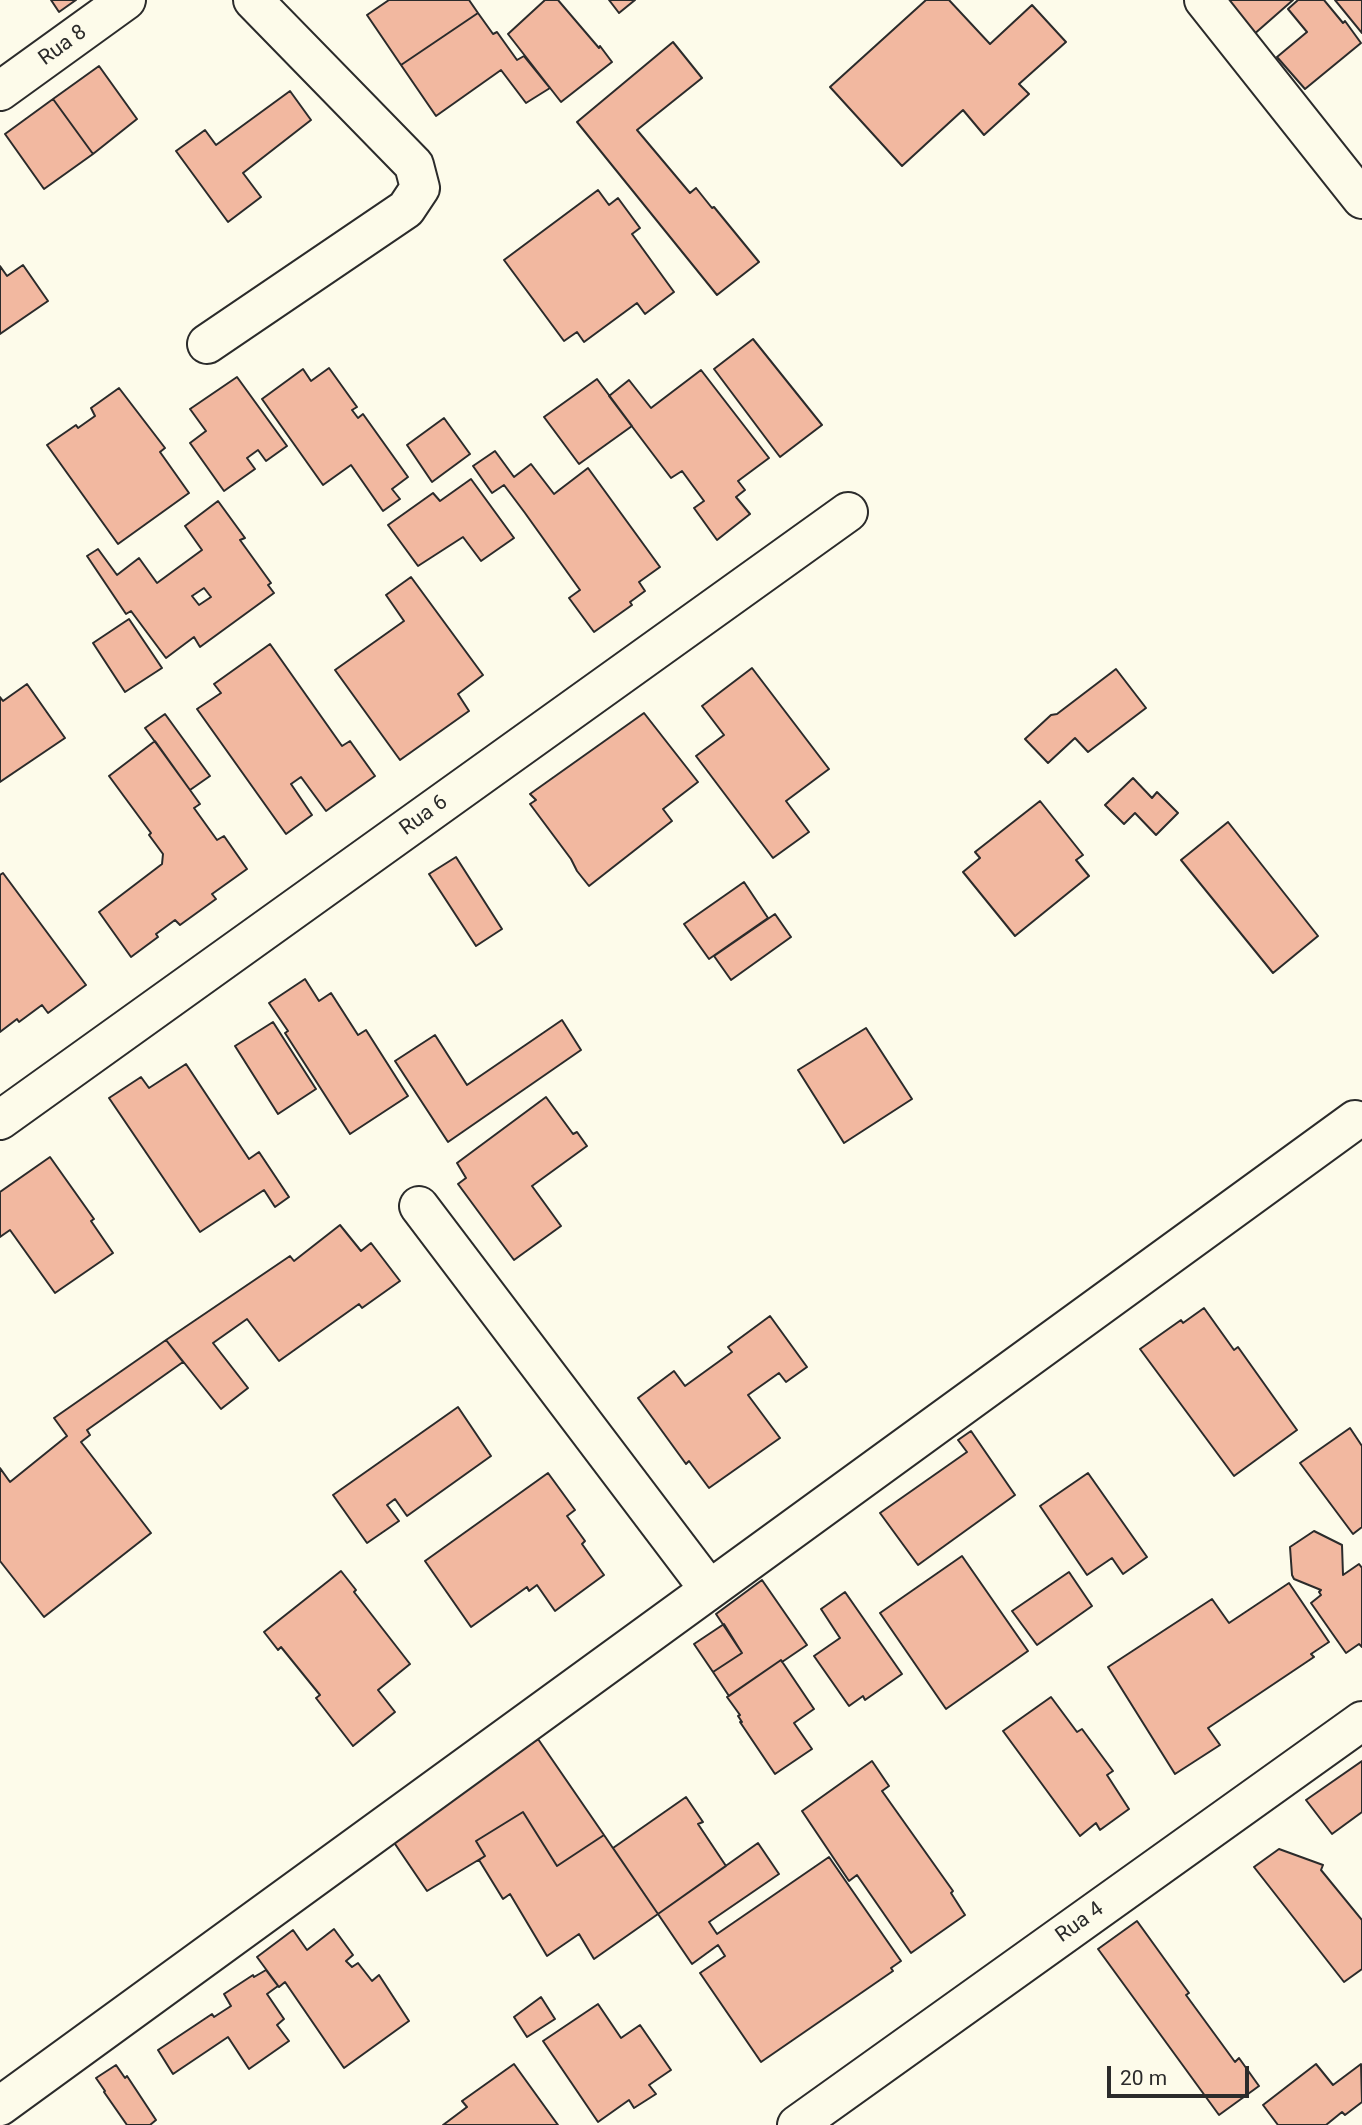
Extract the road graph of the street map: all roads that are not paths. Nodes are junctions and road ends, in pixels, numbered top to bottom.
1 (127, 0) edge
2 (253, 0) edge
3 (1204, 0) edge
4 (0, 91) edge
5 (1362, 199) edge
6 (207, 344) dead end
7 (848, 512) dead end
8 (0, 1120) edge
9 (1355, 1120) dead end
10 (419, 1206) dead end
11 (709, 1589) junction
12 (1362, 1721) edge
13 (0, 2106) edge
14 (797, 2125) edge

1 - 4 street, Rua 8
2 - 6 street
3 - 5 street
7 - 8 street, Rua 6
9 - 11 street
10 - 11 street
11 - 13 street
12 - 14 street, Rua 4

